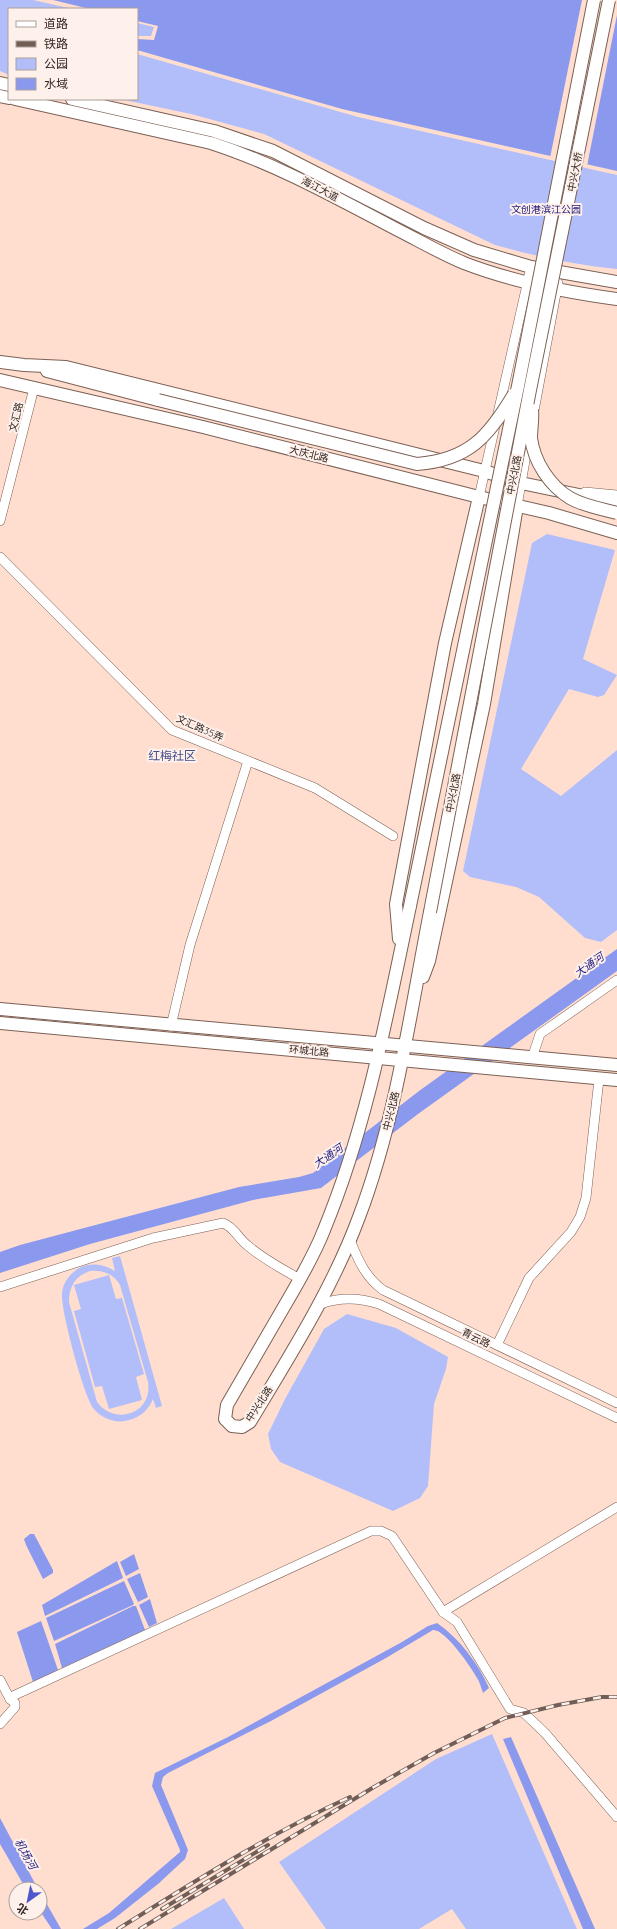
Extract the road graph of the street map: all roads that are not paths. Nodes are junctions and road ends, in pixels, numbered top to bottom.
1 (594, 0) edge
2 (609, 0) edge
3 (19, 100) edge
4 (76, 100) edge
5 (531, 267) junction
6 (560, 273) junction
7 (528, 282) junction
8 (617, 282) edge
9 (556, 289) junction
10 (617, 299) edge
11 (0, 362) edge
12 (24, 366) junction
13 (0, 380) edge
14 (518, 386) junction
15 (34, 388) junction
16 (530, 390) junction
17 (484, 471) junction
18 (521, 483) junction
19 (575, 494) junction
20 (617, 495) edge
21 (479, 498) junction
22 (617, 503) edge
23 (517, 506) junction
24 (617, 513) edge
25 (0, 521) edge
26 (617, 533) edge
27 (0, 557) edge
28 (248, 761) junction
29 (393, 836) dead end
30 (400, 954) junction
31 (617, 980) edge
32 (412, 1003) junction
33 (0, 1009) edge
34 (0, 1023) edge
35 (171, 1026) junction
36 (380, 1044) junction
37 (404, 1046) junction
38 (378, 1058) junction
39 (532, 1058) junction
40 (402, 1061) junction
41 (617, 1065) edge
42 (599, 1079) junction
43 (617, 1080) edge
44 (350, 1240) junction
45 (300, 1279) junction
46 (0, 1287) edge
47 (321, 1304) junction
48 (497, 1345) junction
49 (617, 1403) edge
50 (617, 1418) edge
51 (617, 1507) edge
52 (443, 1612) junction
53 (0, 1680) edge
54 (10, 1699) junction
55 (0, 1724) edge
56 (617, 1817) edge

1 - 14 main road, 中兴大桥, bridge
2 - 16 main road, 中兴大桥, bridge
3 - 7 main road, 海江大道
4 - 5 main road, 海江大道
5 - 6 main road, 海江大道
5 - 7 street
6 - 8 main road, 海江大道
6 - 9 street
7 - 9 main road, 海江大道
7 - 17 street
9 - 10 main road, 海江大道
9 - 18 street
11 - 12 main road
12 - 14 main road, bridge
12 - 17 main road
13 - 15 main road, 大庆北路
14 - 30 main road, 中兴北路, bridge
15 - 21 main road, 大庆北路
15 - 25 street, 文汇路
16 - 24 main road, bridge
16 - 32 main road, 中兴北路, bridge
17 - 18 main road
17 - 21 street
18 - 19 main road
18 - 23 street
19 - 20 street
19 - 22 main road
21 - 23 main road, 大庆北路
21 - 30 main road
23 - 26 main road, 大庆北路
23 - 32 main road
27 - 28 street, 文汇路35弄
28 - 29 street, 文汇路35弄
28 - 35 street
30 - 36 main road, 中兴北路
31 - 39 street
32 - 37 main road, 中兴北路
33 - 35 main road, 环城北路
34 - 38 main road, 环城北路
35 - 36 main road, 环城北路
36 - 37 main road, 环城北路
36 - 38 main road, 中兴北路
37 - 39 main road, 环城北路
37 - 40 main road, 中兴北路
38 - 40 main road, 环城北路
38 - 45 main road, 中兴北路
39 - 41 main road, 环城北路
40 - 42 main road, 环城北路
40 - 44 main road, 中兴北路
42 - 43 main road, 环城北路
42 - 48 street
44 - 47 main road, 中兴北路
44 - 48 street, 青云路
45 - 46 street
45 - 47 main road, 中兴北路
47 - 50 street, 青云路
48 - 49 street, 青云路
51 - 52 street
52 - 54 street
52 - 56 street
53 - 54 street
54 - 55 street

